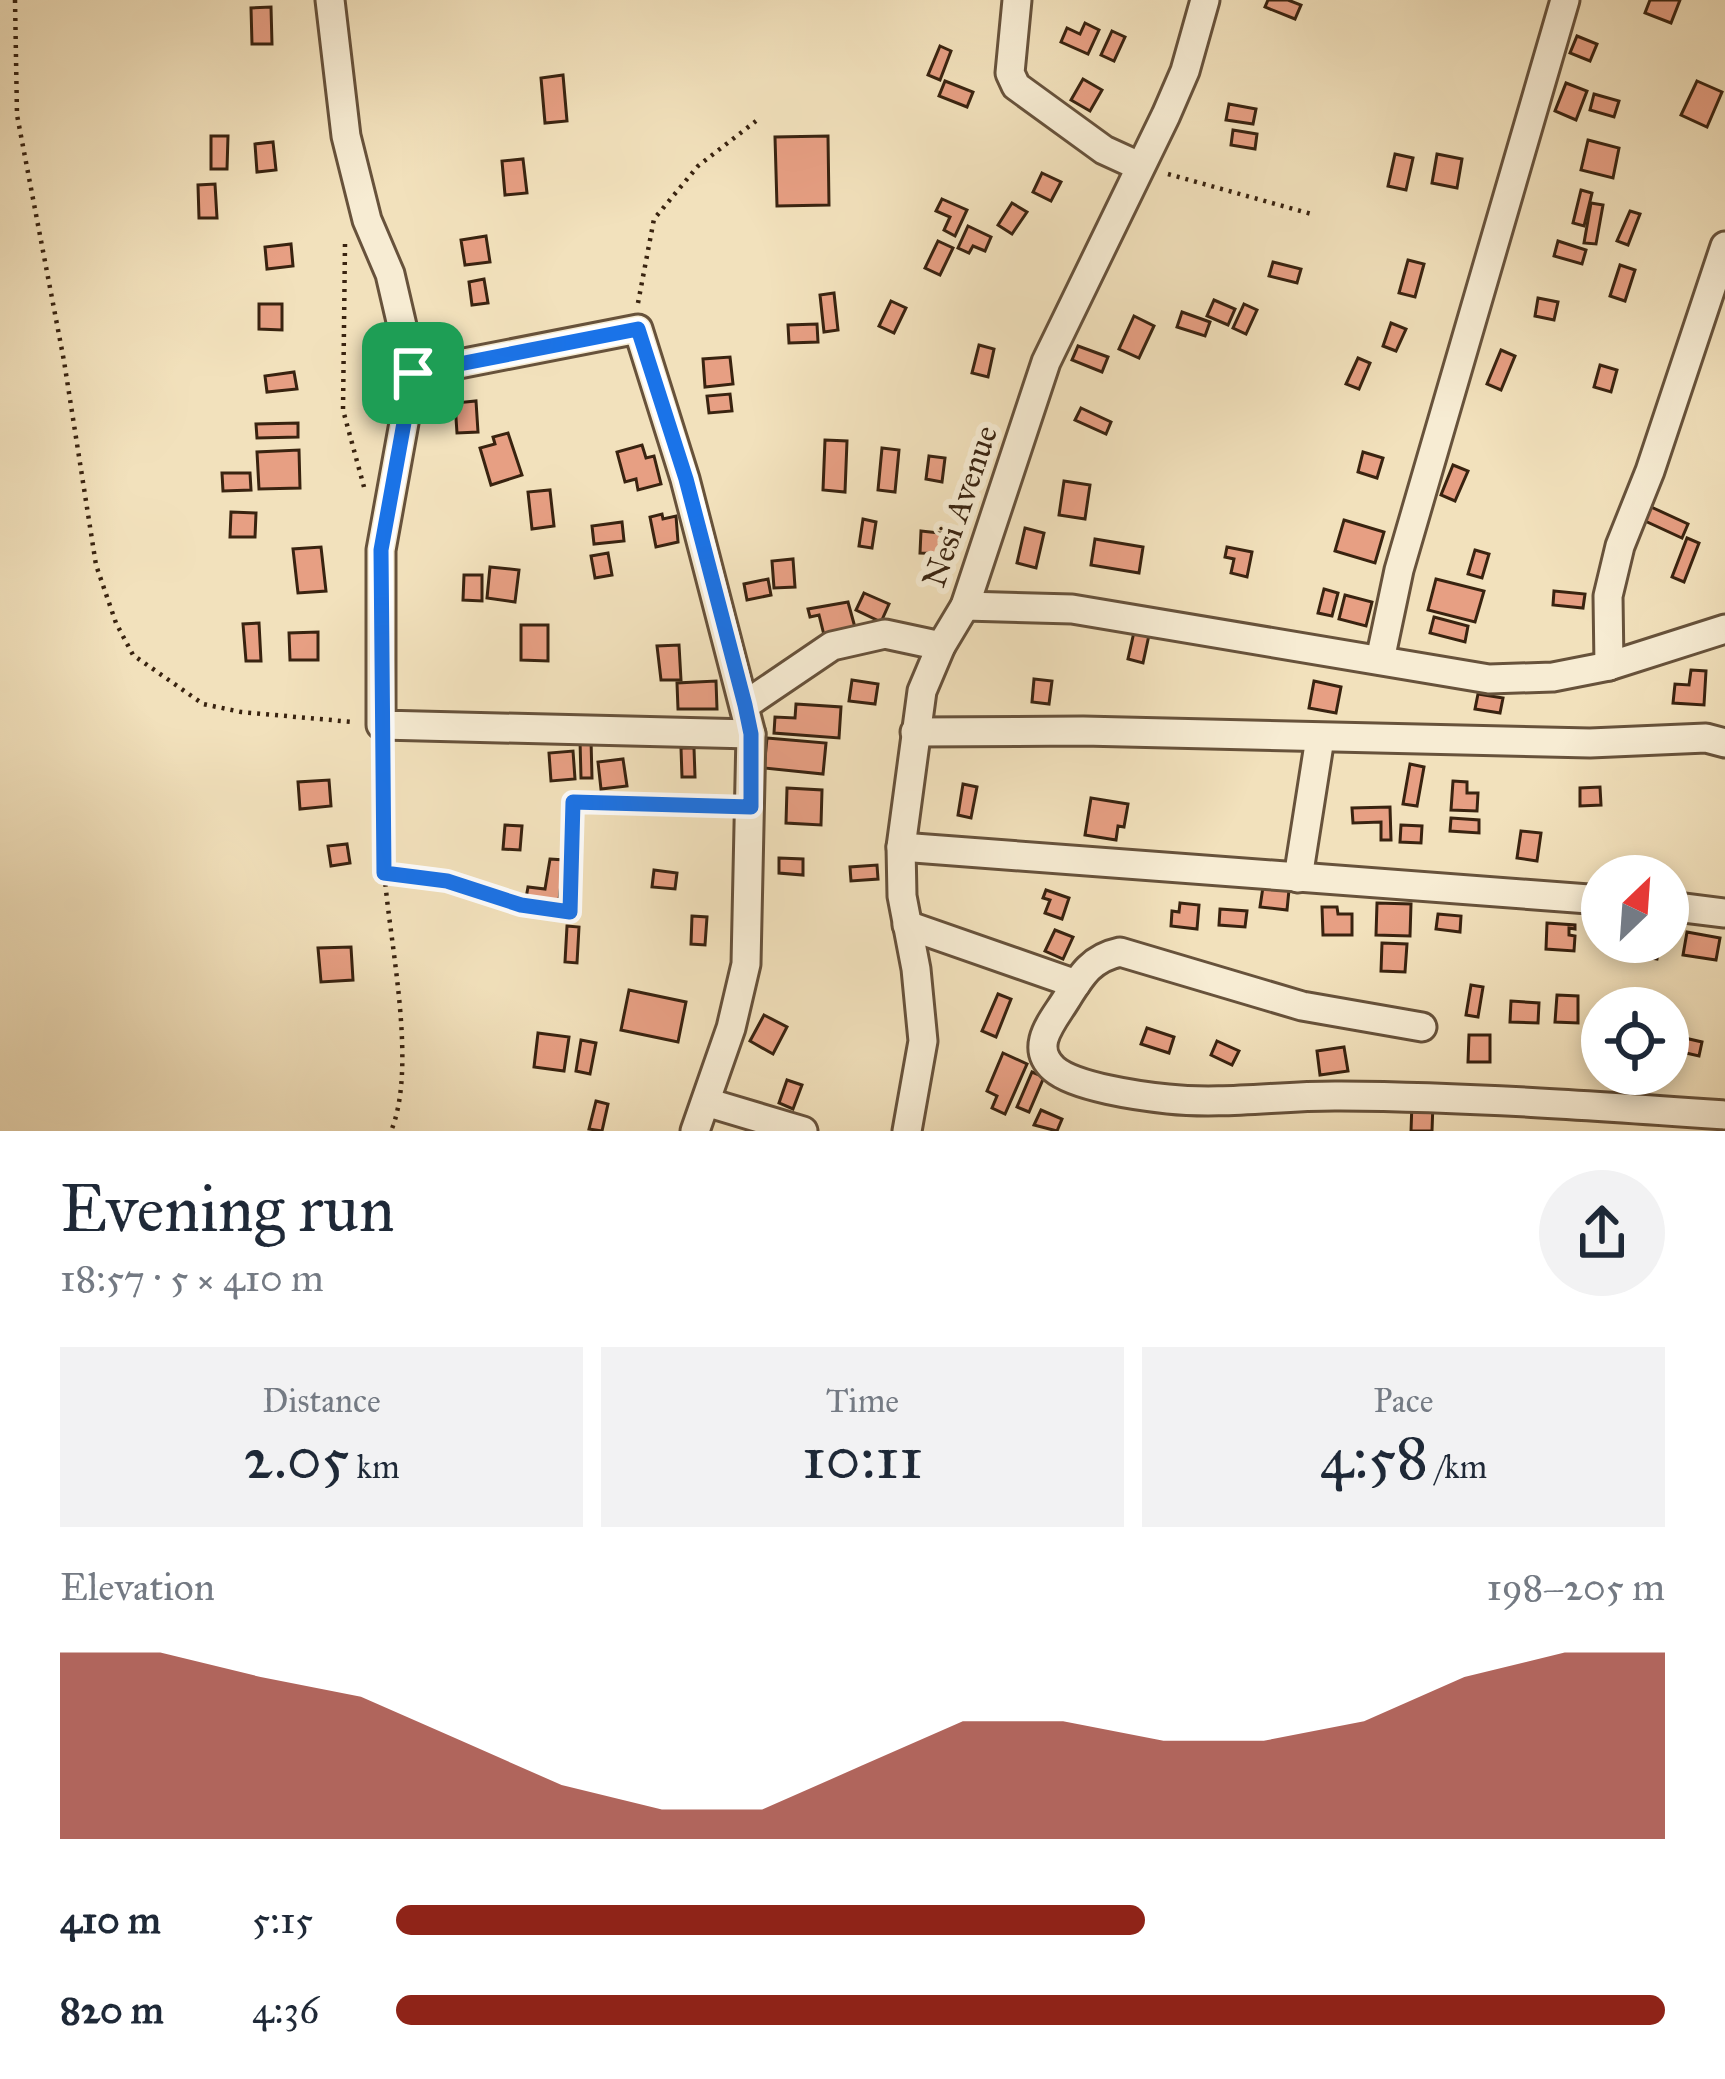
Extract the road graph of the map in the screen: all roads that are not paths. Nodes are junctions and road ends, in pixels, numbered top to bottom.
1 (330, 0) edge
2 (1017, 0) edge
3 (1205, 0) edge
4 (1565, 0) edge
5 (1139, 166) junction
6 (1725, 247) edge
7 (413, 373) junction
8 (965, 606) junction
9 (1725, 629) edge
10 (941, 646) junction
11 (1380, 660) junction
12 (1610, 666) junction
13 (745, 705) junction
14 (915, 732) junction
15 (751, 734) junction
16 (1320, 738) junction
17 (1725, 743) edge
18 (901, 848) junction
19 (1298, 878) junction
20 (1581, 898) edge
21 (1689, 909) edge
22 (1725, 913) edge
23 (908, 925) junction
24 (1076, 984) junction
25 (1422, 1027) dead end
26 (706, 1102) junction
27 (1725, 1115) edge
28 (695, 1131) edge
29 (803, 1131) edge
30 (907, 1131) edge

1 - 7 street
2 - 5 street
3 - 5 street, Nesi Avenue
4 - 11 street
5 - 8 street, Nesi Avenue
6 - 12 street
7 - 13 street
7 - 15 street
8 - 10 street, Nesi Avenue
8 - 11 street
9 - 12 street
10 - 13 street
10 - 14 street, Nesi Avenue
11 - 12 street
13 - 15 street
14 - 16 street
14 - 18 street, Nesi Avenue
15 - 26 street
16 - 17 street
16 - 19 street
18 - 19 street
18 - 23 street, Nesi Avenue
19 - 20 street
21 - 22 street
23 - 24 street
23 - 30 street, Nesi Avenue
24 - 25 street
24 - 27 street
26 - 28 street
26 - 29 street

